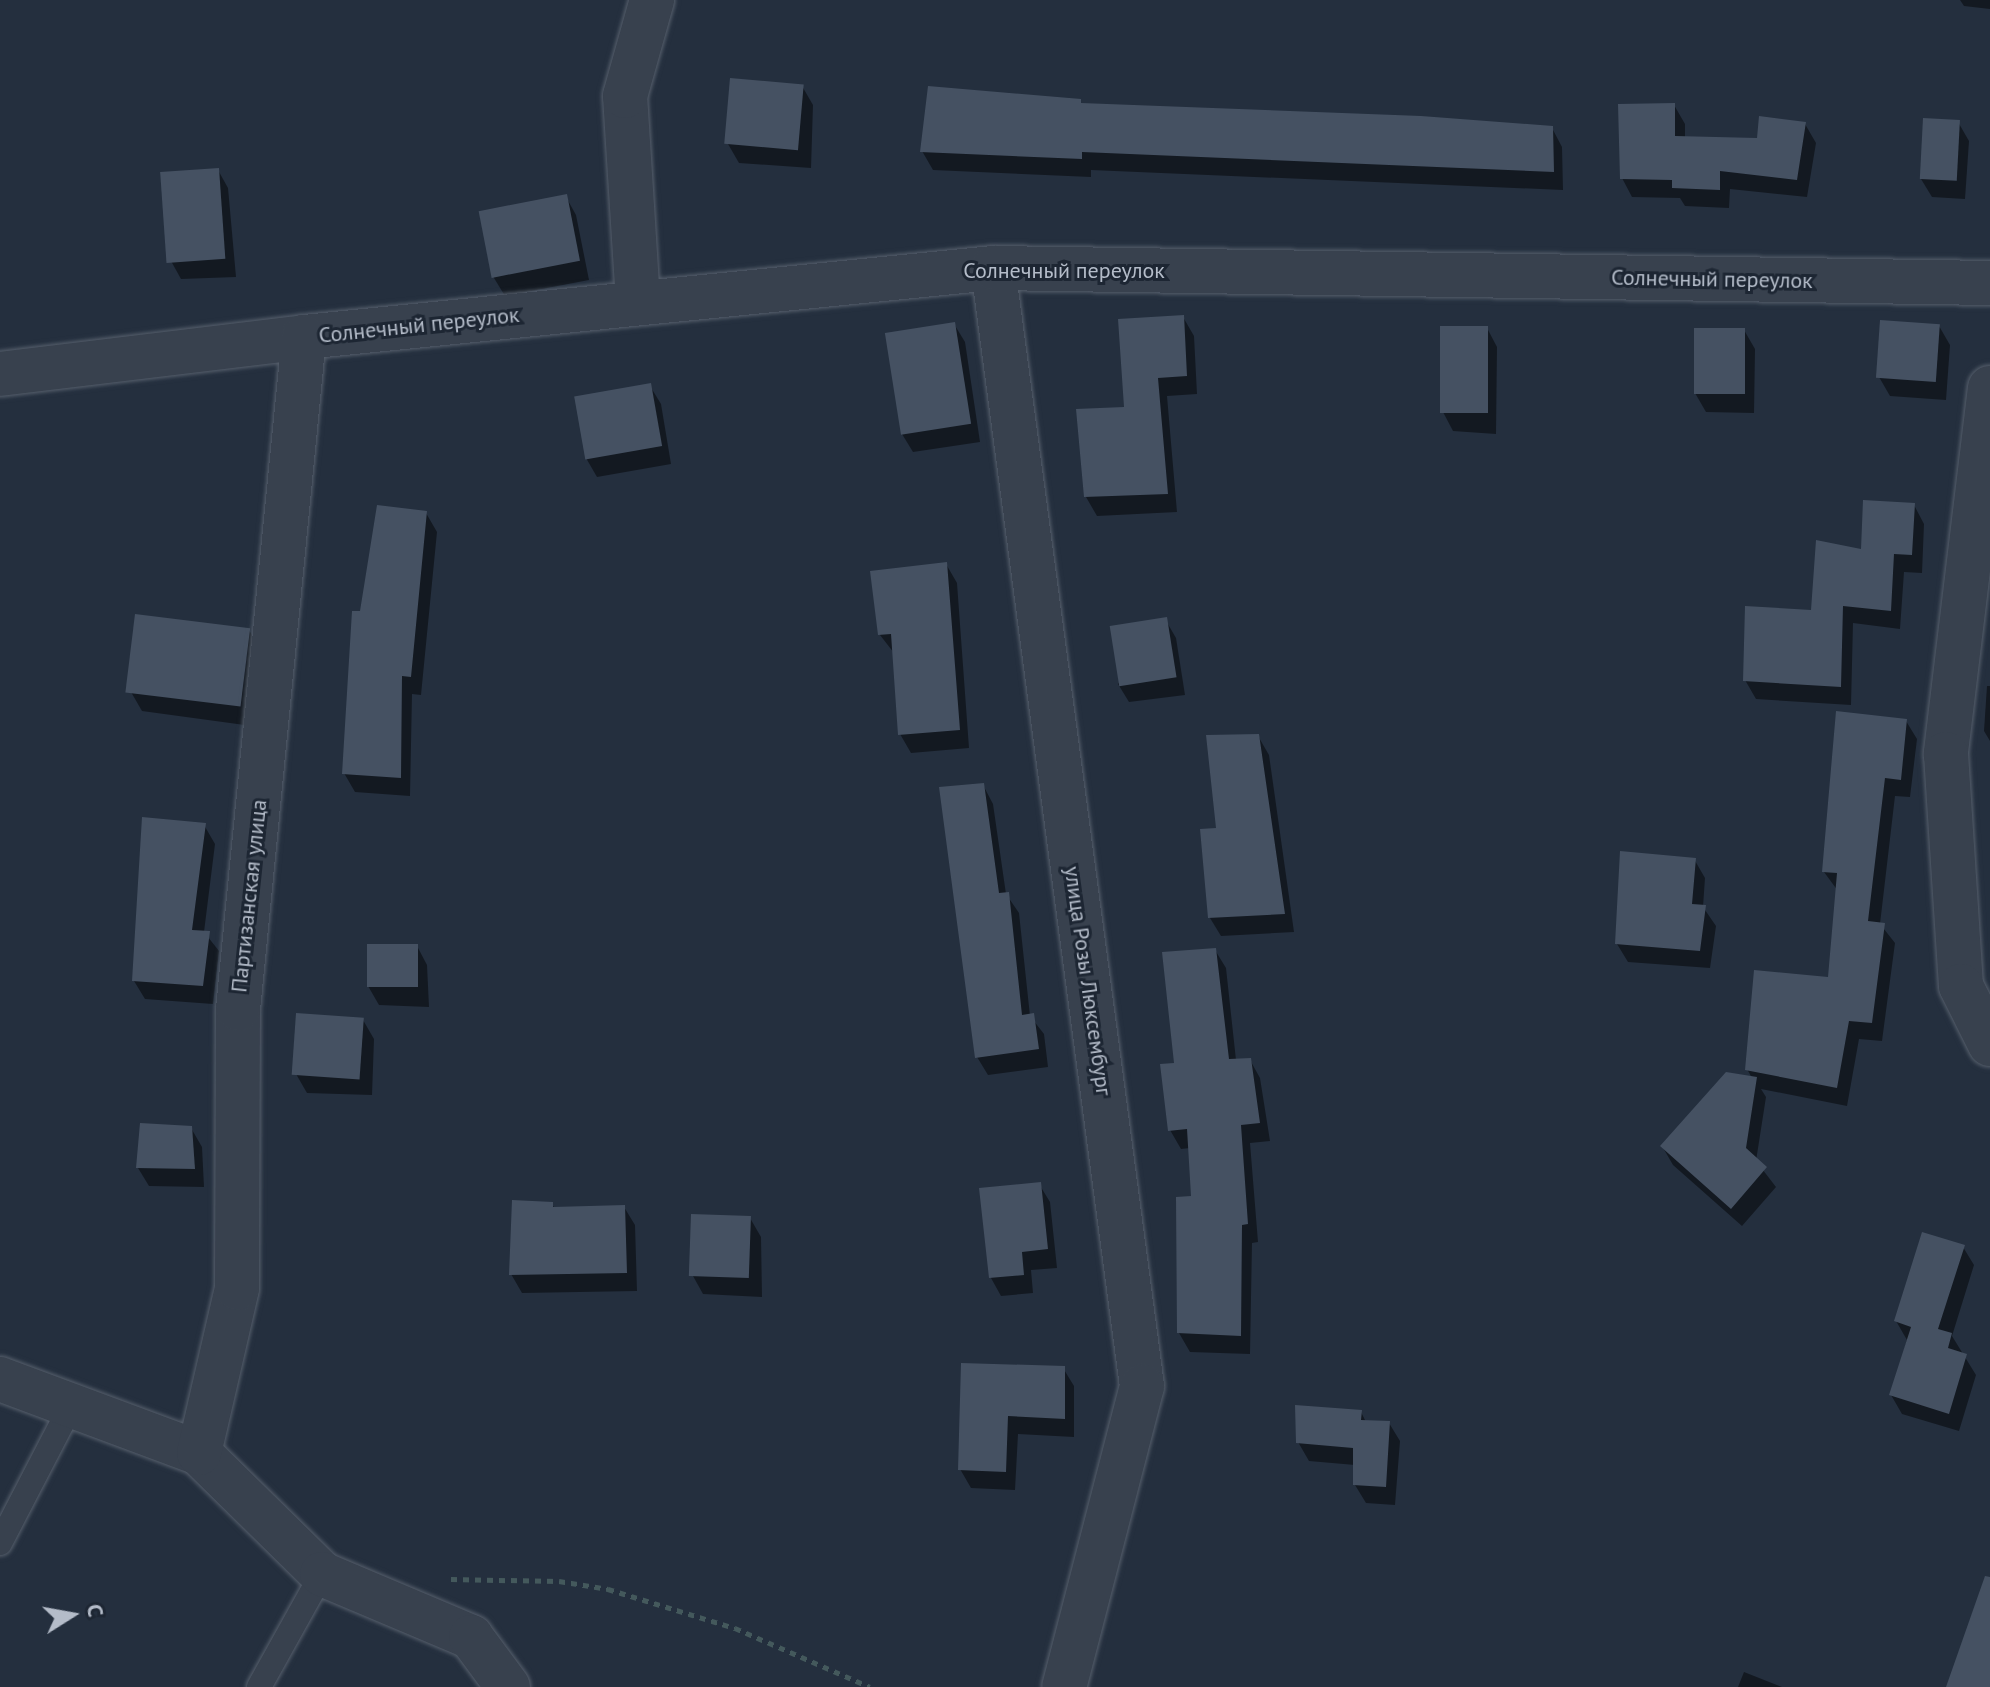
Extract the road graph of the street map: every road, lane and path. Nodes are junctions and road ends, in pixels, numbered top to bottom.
1 (652, 0) edge
2 (993, 268) junction
3 (1990, 283) edge
4 (638, 302) junction
5 (304, 337) junction
6 (0, 374) edge
7 (1990, 388) edge
8 (1990, 1044) edge
9 (0, 1379) edge
10 (70, 1408) junction
11 (199, 1453) junction
12 (0, 1543) edge
13 (322, 1574) junction
14 (447, 1579) dead end
15 (259, 1687) edge
16 (508, 1687) edge
17 (870, 1687) edge
18 (1064, 1687) edge

1 - 4 street
2 - 3 street, Солнечный переулок
2 - 4 street, Солнечный переулок
2 - 18 street, улица Розы Люксембург
4 - 5 street, Солнечный переулок
5 - 6 street, Солнечный переулок
5 - 11 street, Партизанская улица
7 - 8 street
9 - 10 street
10 - 11 street
10 - 12 lane
11 - 13 street
13 - 15 lane
13 - 16 street
14 - 17 path

